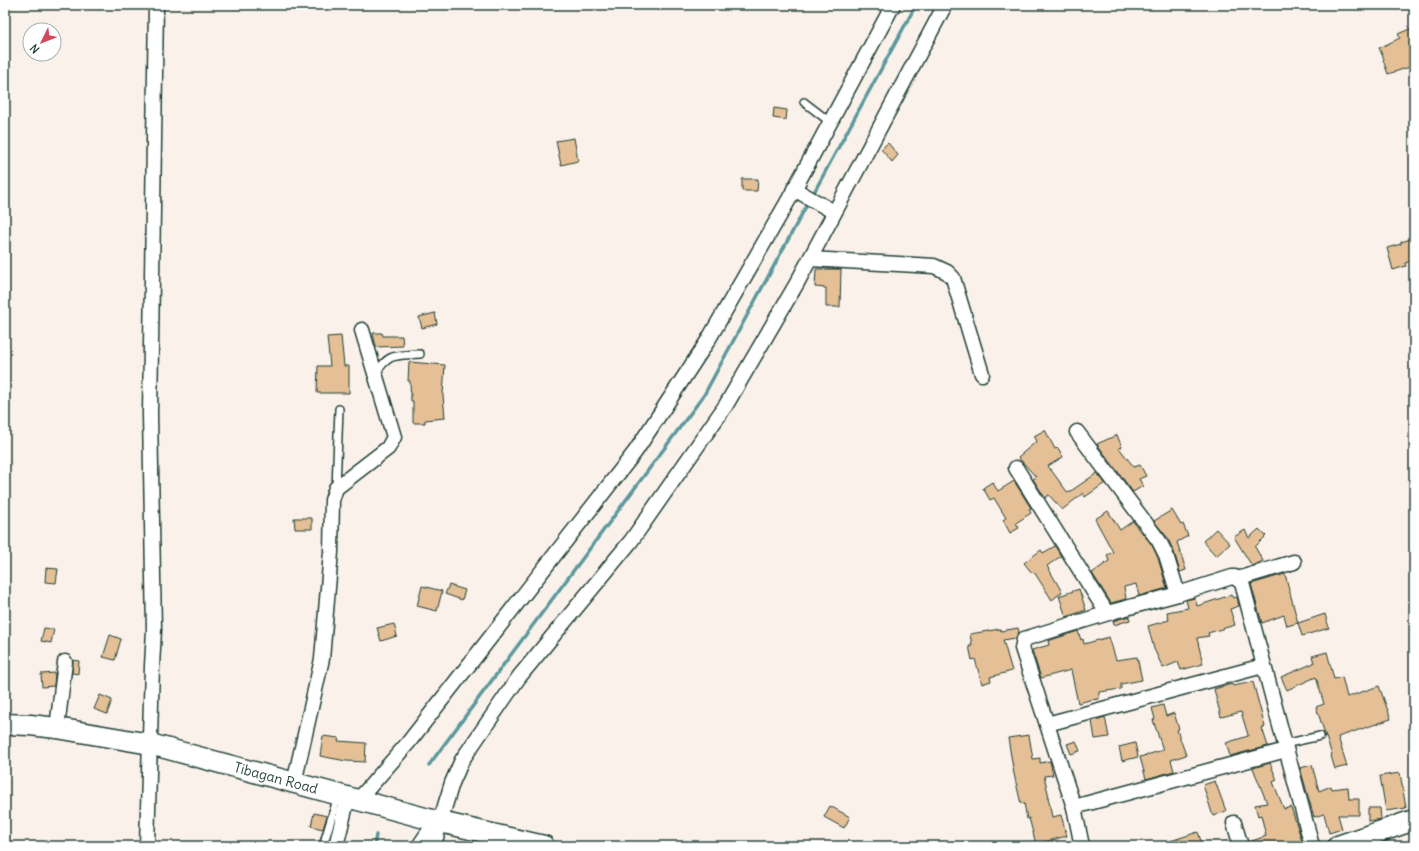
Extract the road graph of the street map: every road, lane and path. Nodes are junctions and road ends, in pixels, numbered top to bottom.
1 (156, 5) edge
2 (893, 5) edge
3 (945, 5) edge
4 (804, 102) dead end
5 (830, 122) junction
6 (798, 191) junction
7 (831, 210) junction
8 (810, 259) junction
9 (362, 330) dead end
10 (420, 354) dead end
11 (376, 373) junction
12 (982, 374) dead end
13 (339, 409) dead end
14 (1077, 432) dead end
15 (1016, 468) dead end
16 (336, 488) junction
17 (1294, 562) dead end
18 (1237, 579) junction
19 (1178, 594) junction
20 (1107, 613) junction
21 (65, 662) dead end
22 (1263, 666) junction
23 (5, 724) edge
24 (1047, 724) junction
25 (57, 728) junction
26 (1320, 736) dead end
27 (150, 744) junction
28 (1285, 747) junction
29 (294, 783) junction
30 (348, 796) junction
31 (1074, 807) junction
32 (1414, 820) edge
33 (438, 821) junction
34 (1234, 823) dead end
35 (147, 846) edge
36 (323, 846) edge
37 (336, 846) edge
38 (419, 846) edge
39 (434, 846) edge
40 (544, 846) edge
41 (1082, 846) edge
42 (1241, 846) edge
43 (1312, 846) edge
44 (1338, 846) edge

1 - 27 street
2 - 5 street
3 - 7 street
4 - 5 lane
5 - 6 street
6 - 7 street
6 - 30 street
7 - 8 street
8 - 12 street
8 - 33 street
9 - 11 street
10 - 11 lane
11 - 16 street
13 - 16 lane
14 - 19 street
15 - 20 street
16 - 29 street
17 - 18 street
18 - 19 street
18 - 22 street
19 - 20 street
20 - 24 street
21 - 25 street
22 - 24 street
22 - 28 street
23 - 25 main road, Tibagan Road
24 - 31 street
25 - 27 main road, Tibagan Road
26 - 28 lane
27 - 29 main road, Tibagan Road
27 - 35 street
28 - 31 street
28 - 43 street
29 - 30 main road, Tibagan Road
30 - 33 main road, Tibagan Road
30 - 36 lane
30 - 37 street
31 - 41 street
32 - 44 main road
33 - 38 street
33 - 39 street
33 - 40 main road, Tibagan Road
34 - 42 street

